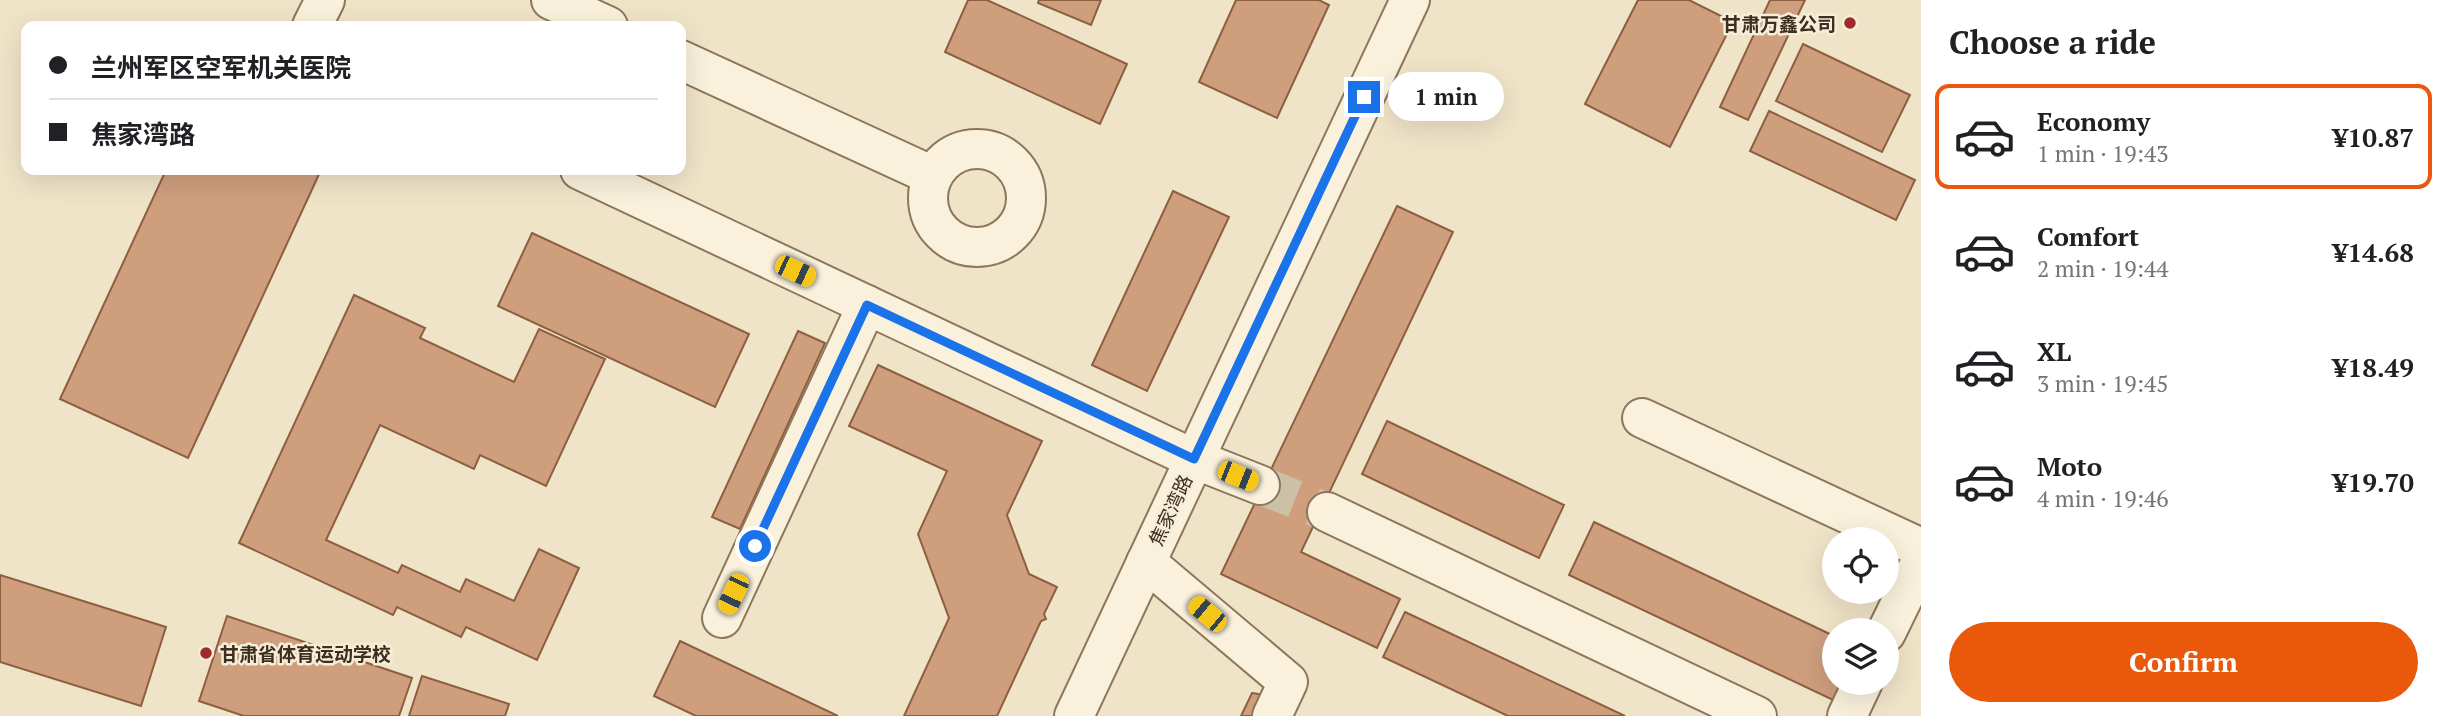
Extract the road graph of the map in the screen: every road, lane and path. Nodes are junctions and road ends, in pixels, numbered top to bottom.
1 (325, 0) edge
2 (1410, 0) edge
3 (558, 11) edge
4 (314, 21) edge
5 (591, 21) edge
6 (686, 62) edge
7 (591, 175) edge
8 (933, 176) dead end
9 (867, 305) junction
10 (1642, 418) dead end
11 (1194, 459) junction
12 (1259, 485) tunnel mouth
13 (1327, 512) tunnel mouth
14 (1921, 548) edge
15 (1921, 561) edge
16 (1146, 562) junction
17 (722, 618) dead end
18 (1893, 618) edge
19 (1857, 695) edge
20 (1074, 716) edge
21 (1272, 716) edge
22 (1757, 716) edge
23 (1847, 716) edge

1 - 4 street
2 - 11 street, 焦家湾路
3 - 5 street
6 - 8 street
7 - 9 street
9 - 11 street
9 - 17 street
10 - 14 street
11 - 12 street
11 - 16 street, 焦家湾路
13 - 22 street
15 - 18 street
16 - 20 street, 焦家湾路
16 - 21 street
19 - 23 street

